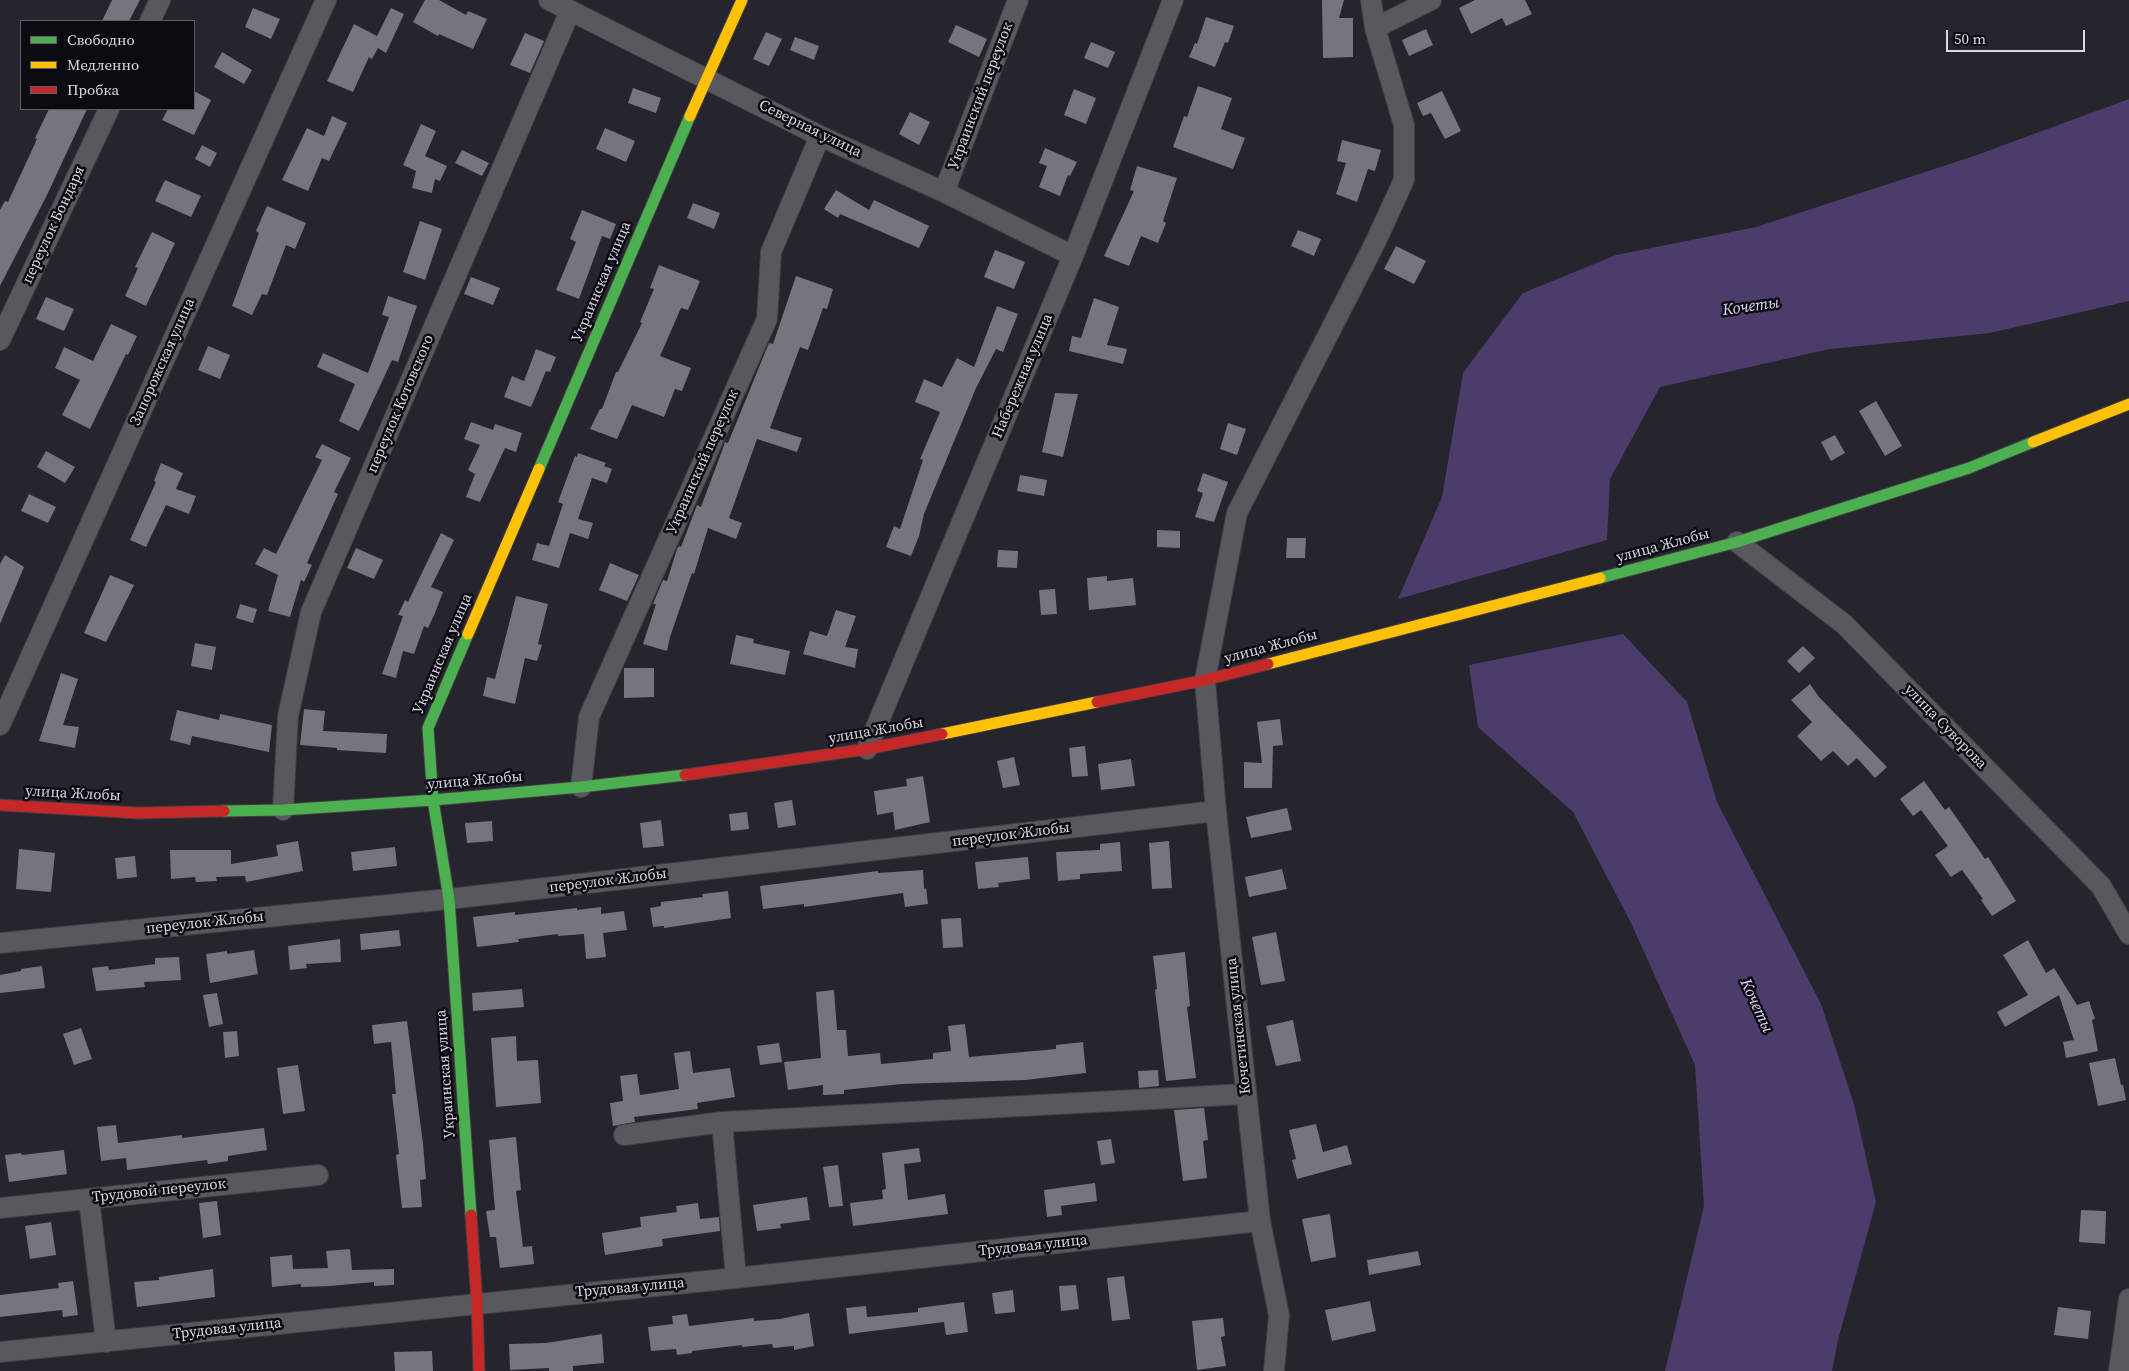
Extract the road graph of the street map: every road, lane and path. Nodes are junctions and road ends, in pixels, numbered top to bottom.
1 (160, 0) edge
2 (326, 0) edge
3 (548, 0) edge
4 (742, 0) edge
5 (1018, 0) edge
6 (1173, 0) edge
7 (1371, 0) edge
8 (1431, 0) edge
9 (570, 11) junction
10 (150, 20) edge
11 (1375, 28) junction
12 (706, 78) junction
13 (109, 110) edge
14 (820, 136) junction
15 (944, 192) junction
16 (1072, 256) junction
17 (0, 340) edge
18 (2129, 404) edge
19 (1737, 542) junction
20 (1205, 680) junction
21 (0, 725) edge
22 (868, 750) junction
23 (581, 786) junction
24 (433, 800) junction
25 (0, 805) edge
26 (284, 810) junction
27 (1216, 811) junction
28 (449, 899) junction
29 (2129, 934) edge
30 (0, 943) edge
31 (1246, 1094) junction
32 (722, 1122) junction
33 (624, 1135) dead end
34 (318, 1175) dead end
35 (89, 1198) junction
36 (0, 1208) edge
37 (1260, 1221) junction
38 (736, 1278) junction
39 (2129, 1299) edge
40 (477, 1303) junction
41 (106, 1342) junction
42 (0, 1352) edge
43 (479, 1371) edge
44 (1274, 1371) edge
45 (2119, 1371) edge

1 - 10 street
2 - 21 street, Запорожская улица
3 - 9 street, Северная улица
4 - 12 street, Украинская улица
5 - 15 street, Украинский переулок
6 - 16 street, Набережная улица
7 - 11 street
8 - 11 street
9 - 12 street, Северная улица
9 - 26 street, переулок Котовского
11 - 20 street
12 - 14 street, Северная улица
12 - 24 street, Украинская улица
13 - 17 street, переулок Бондаря
14 - 15 street, Северная улица
14 - 23 street, Украинский переулок
15 - 16 street, Северная улица
16 - 22 street, Набережная улица
18 - 19 street, улица Жлобы
19 - 20 street, улица Жлобы
19 - 29 street, улица Суворова
20 - 22 street, улица Жлобы
20 - 27 street, Кочетинская улица
22 - 23 street, улица Жлобы
23 - 24 street, улица Жлобы
24 - 26 street, улица Жлобы
24 - 28 street, Украинская улица
25 - 26 street, улица Жлобы
27 - 28 street, переулок Жлобы
27 - 31 street, Кочетинская улица
28 - 30 street, переулок Жлобы
28 - 40 street, Украинская улица
31 - 32 street
31 - 37 street, Кочетинская улица
32 - 33 street
32 - 38 street
34 - 35 street, Трудовой переулок
35 - 36 street, Трудовой переулок
35 - 41 street
37 - 38 street, Трудовая улица
37 - 44 street, Кочетинская улица
38 - 40 street, Трудовая улица
39 - 45 street
40 - 41 street, Трудовая улица
40 - 43 street, Украинская улица
41 - 42 street, Трудовая улица

